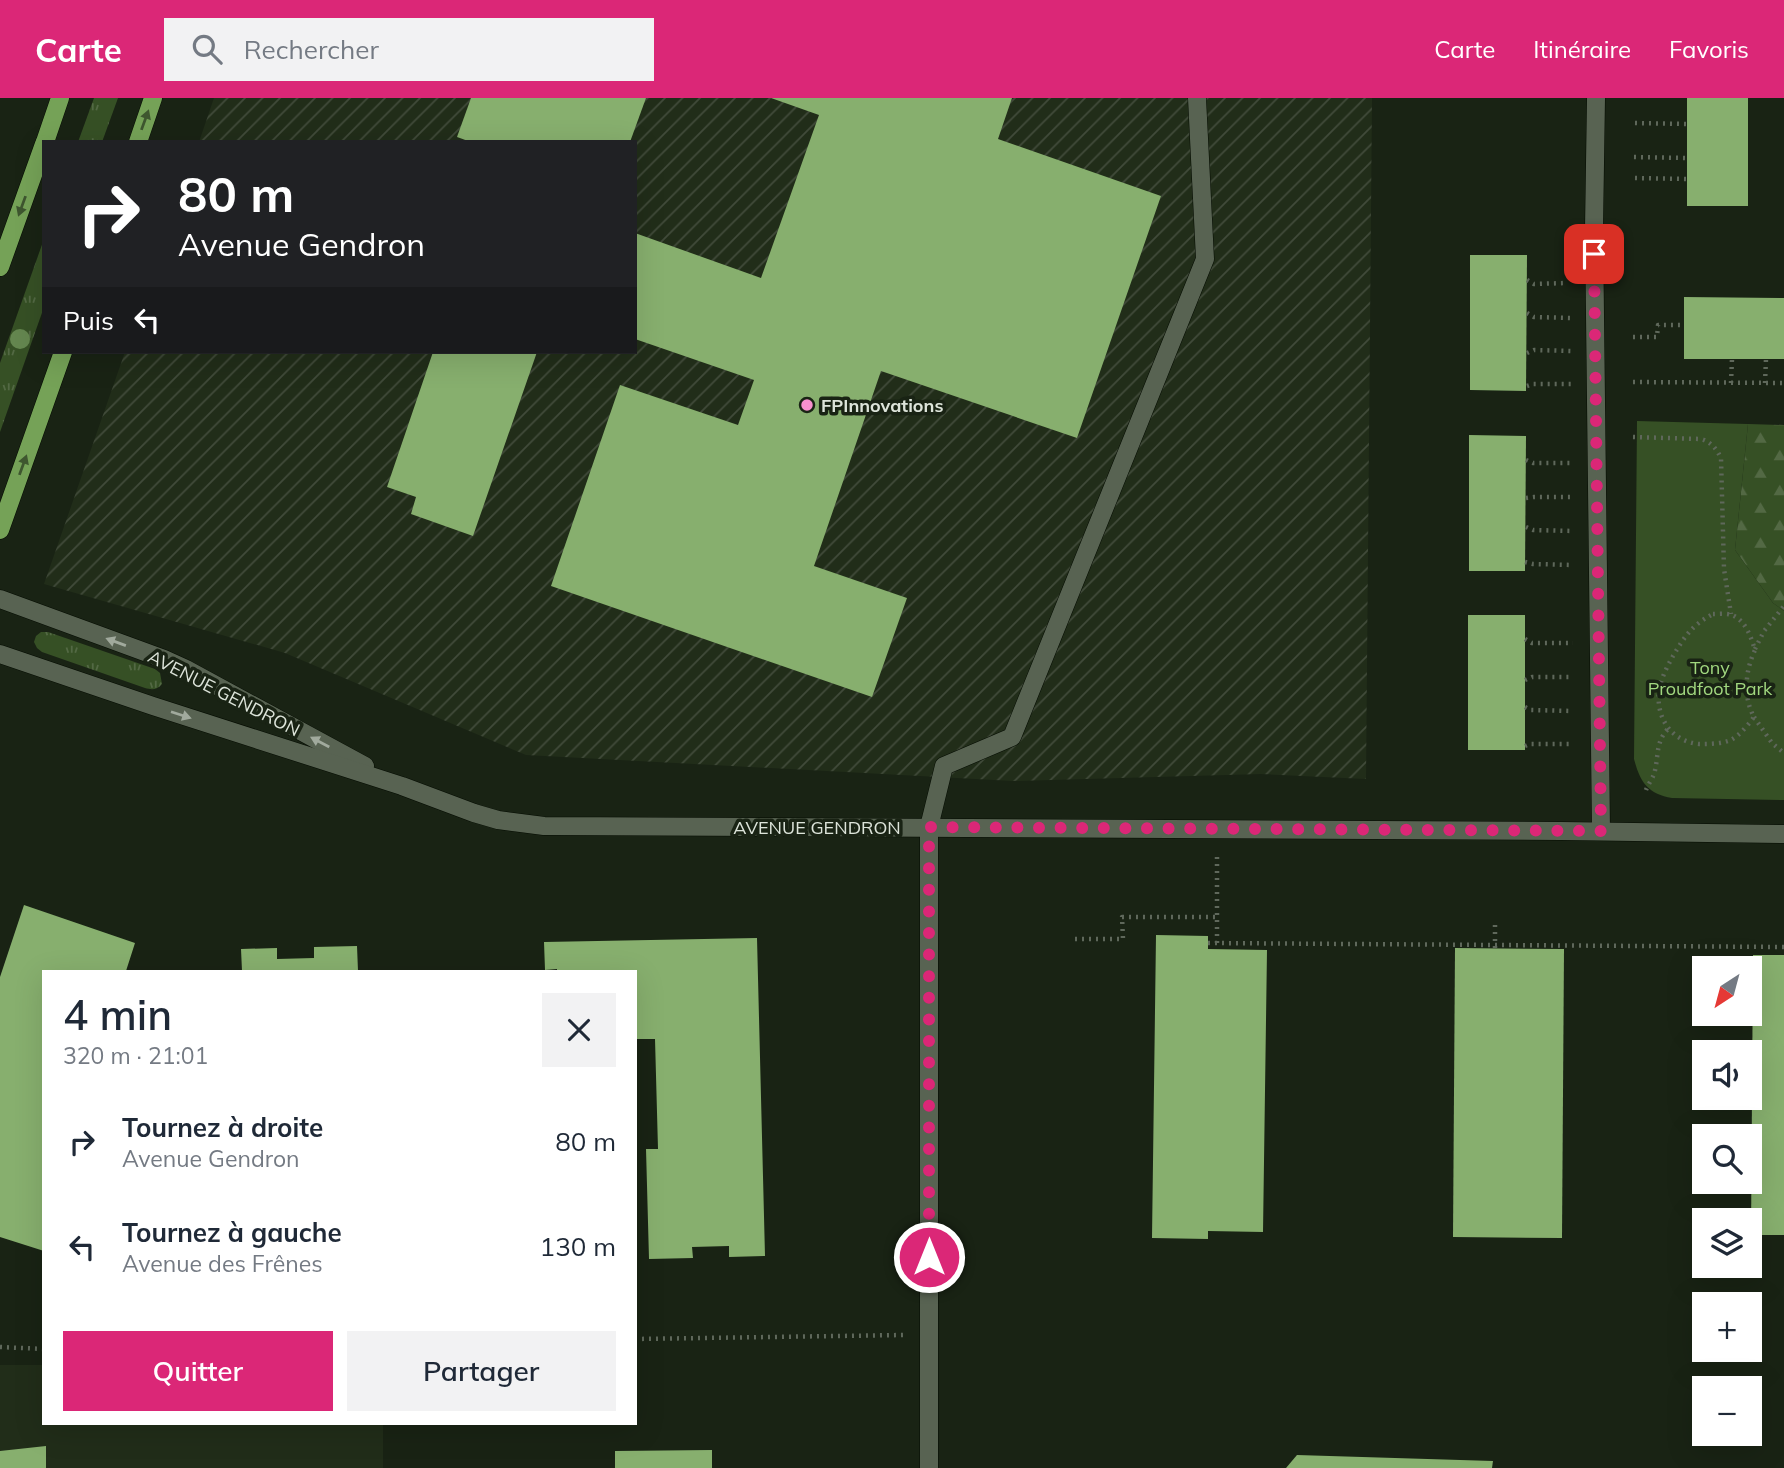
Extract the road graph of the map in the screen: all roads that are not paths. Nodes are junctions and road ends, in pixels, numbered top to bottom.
1 (60, 98) edge
2 (153, 98) edge
3 (1197, 98) edge
4 (1596, 98) edge
5 (45, 140) edge
6 (139, 140) edge
7 (42, 149) edge
8 (0, 267) edge
9 (62, 354) edge
10 (0, 530) edge
11 (0, 599) edge
12 (0, 654) edge
13 (402, 786) junction
14 (929, 827) junction
15 (1601, 831) junction
16 (1784, 834) edge
17 (929, 1468) edge

1 - 5 main road
6 -> 2 main road
3 - 14 street
4 - 15 street
7 -> 8 main road
10 -> 9 main road
13 -> 11 street, AVENUE GENDRON
12 -> 13 street, AVENUE GENDRON
13 - 14 street, AVENUE GENDRON
14 - 15 street, AVENUE GENDRON
14 - 17 street
15 - 16 street, AVENUE GENDRON

